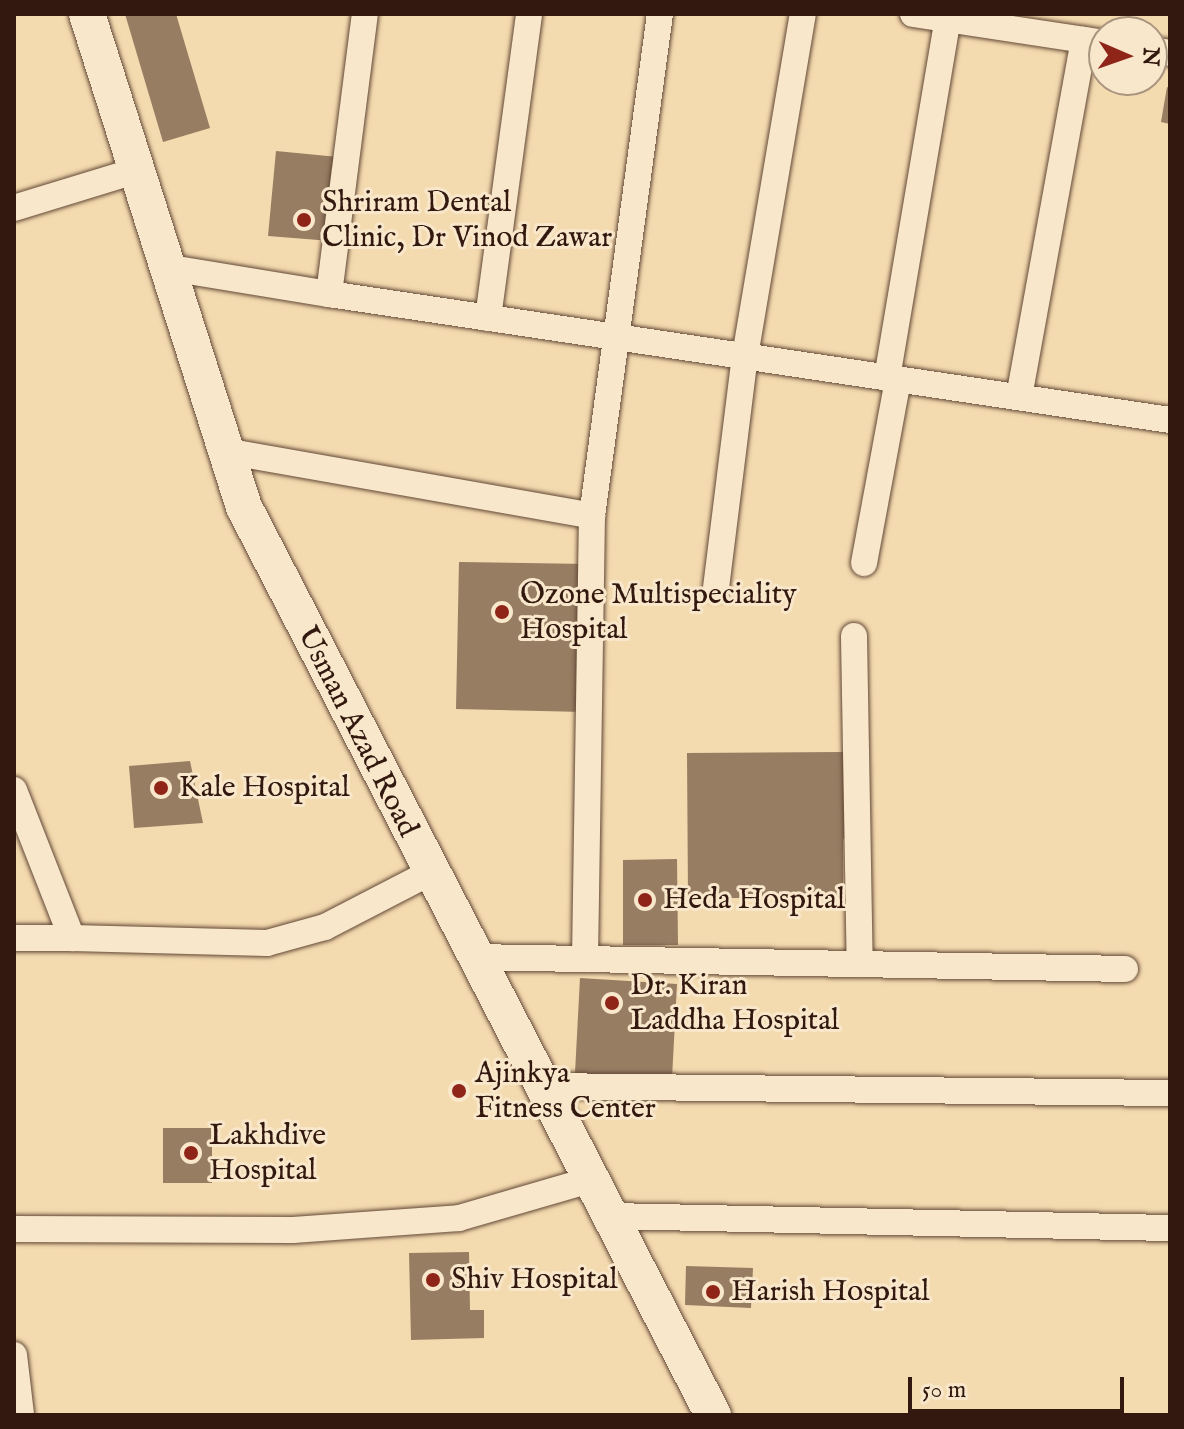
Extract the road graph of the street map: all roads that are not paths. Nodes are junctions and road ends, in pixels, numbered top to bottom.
1 (87, 14) edge
2 (365, 14) edge
3 (529, 14) edge
4 (660, 14) edge
5 (803, 14) edge
6 (913, 14) edge
7 (948, 19) junction
8 (1088, 40) edge
9 (1088, 69) edge
10 (138, 170) junction
11 (14, 208) edge
12 (164, 267) junction
13 (329, 294) junction
14 (488, 318) junction
15 (612, 336) junction
16 (745, 356) junction
17 (892, 378) junction
18 (1019, 397) junction
19 (1170, 420) edge
20 (225, 451) junction
21 (592, 516) junction
22 (864, 563) dead end
23 (716, 588) dead end
24 (854, 636) dead end
25 (14, 790) edge
26 (429, 873) junction
27 (14, 938) edge
28 (72, 938) junction
29 (473, 957) junction
30 (585, 959) junction
31 (860, 964) junction
32 (1125, 969) dead end
33 (541, 1086) junction
34 (1170, 1093) edge
35 (590, 1180) junction
36 (610, 1216) junction
37 (1170, 1228) edge
38 (14, 1229) edge
39 (14, 1355) edge
40 (21, 1415) edge
41 (713, 1415) edge

1 - 10 main road, Usman Azad Road
2 - 13 street
3 - 14 street
4 - 15 street
5 - 16 street
6 - 7 street
7 - 8 street
7 - 17 street
9 - 18 street
10 - 11 street
10 - 12 main road, Usman Azad Road
12 - 13 street
12 - 20 main road, Usman Azad Road
13 - 14 street
14 - 15 street
15 - 16 street
15 - 21 street
16 - 17 street
16 - 23 street
17 - 18 street
17 - 22 street
18 - 19 street
20 - 21 street
20 - 26 main road, Usman Azad Road
21 - 30 street
24 - 31 street
25 - 28 street
26 - 28 street
26 - 29 main road, Usman Azad Road
27 - 28 street
29 - 30 street
29 - 33 main road, Usman Azad Road
30 - 31 street
31 - 32 street
33 - 34 street
33 - 35 main road, Usman Azad Road
35 - 36 main road, Usman Azad Road
35 - 38 street
36 - 37 street
36 - 41 main road, Usman Azad Road
39 - 40 street

